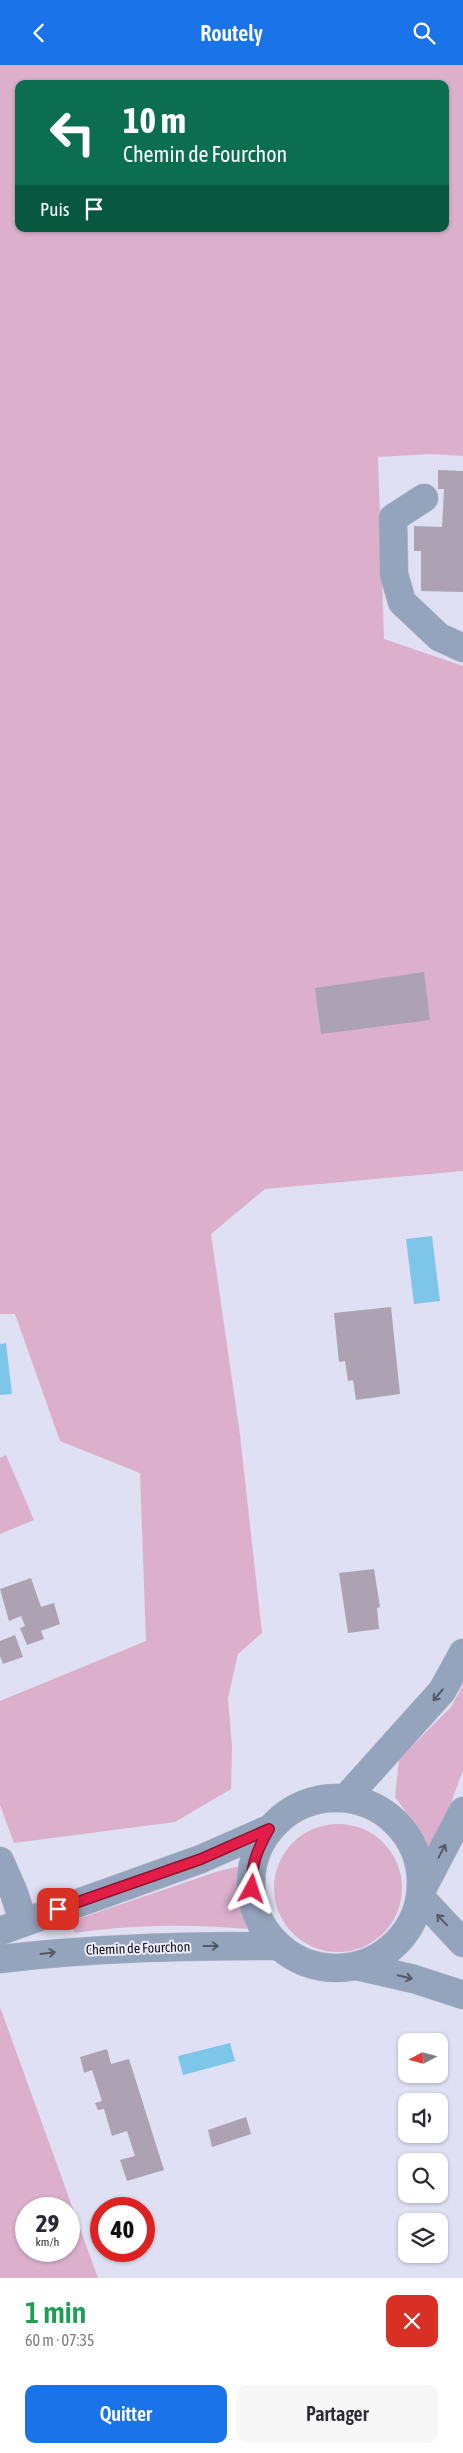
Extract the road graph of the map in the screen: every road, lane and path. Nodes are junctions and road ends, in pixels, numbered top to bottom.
1 (424, 498) dead end
2 (463, 648) edge
3 (463, 1653) edge
4 (346, 1798) junction
5 (463, 1811) edge
6 (269, 1829) junction
7 (0, 1861) edge
8 (420, 1894) junction
9 (11, 1926) edge
10 (463, 1943) edge
11 (278, 1945) junction
12 (0, 1959) edge
13 (357, 1966) junction
14 (463, 1995) edge

1 - 2 street
3 -> 4 street
4 - 6 street
4 - 8 street
8 -> 5 street
6 - 9 street
6 - 11 street
7 - 9 street
10 -> 8 street
8 - 13 street
12 -> 11 street, Chemin de Fourchon
11 - 13 street
13 -> 14 street

